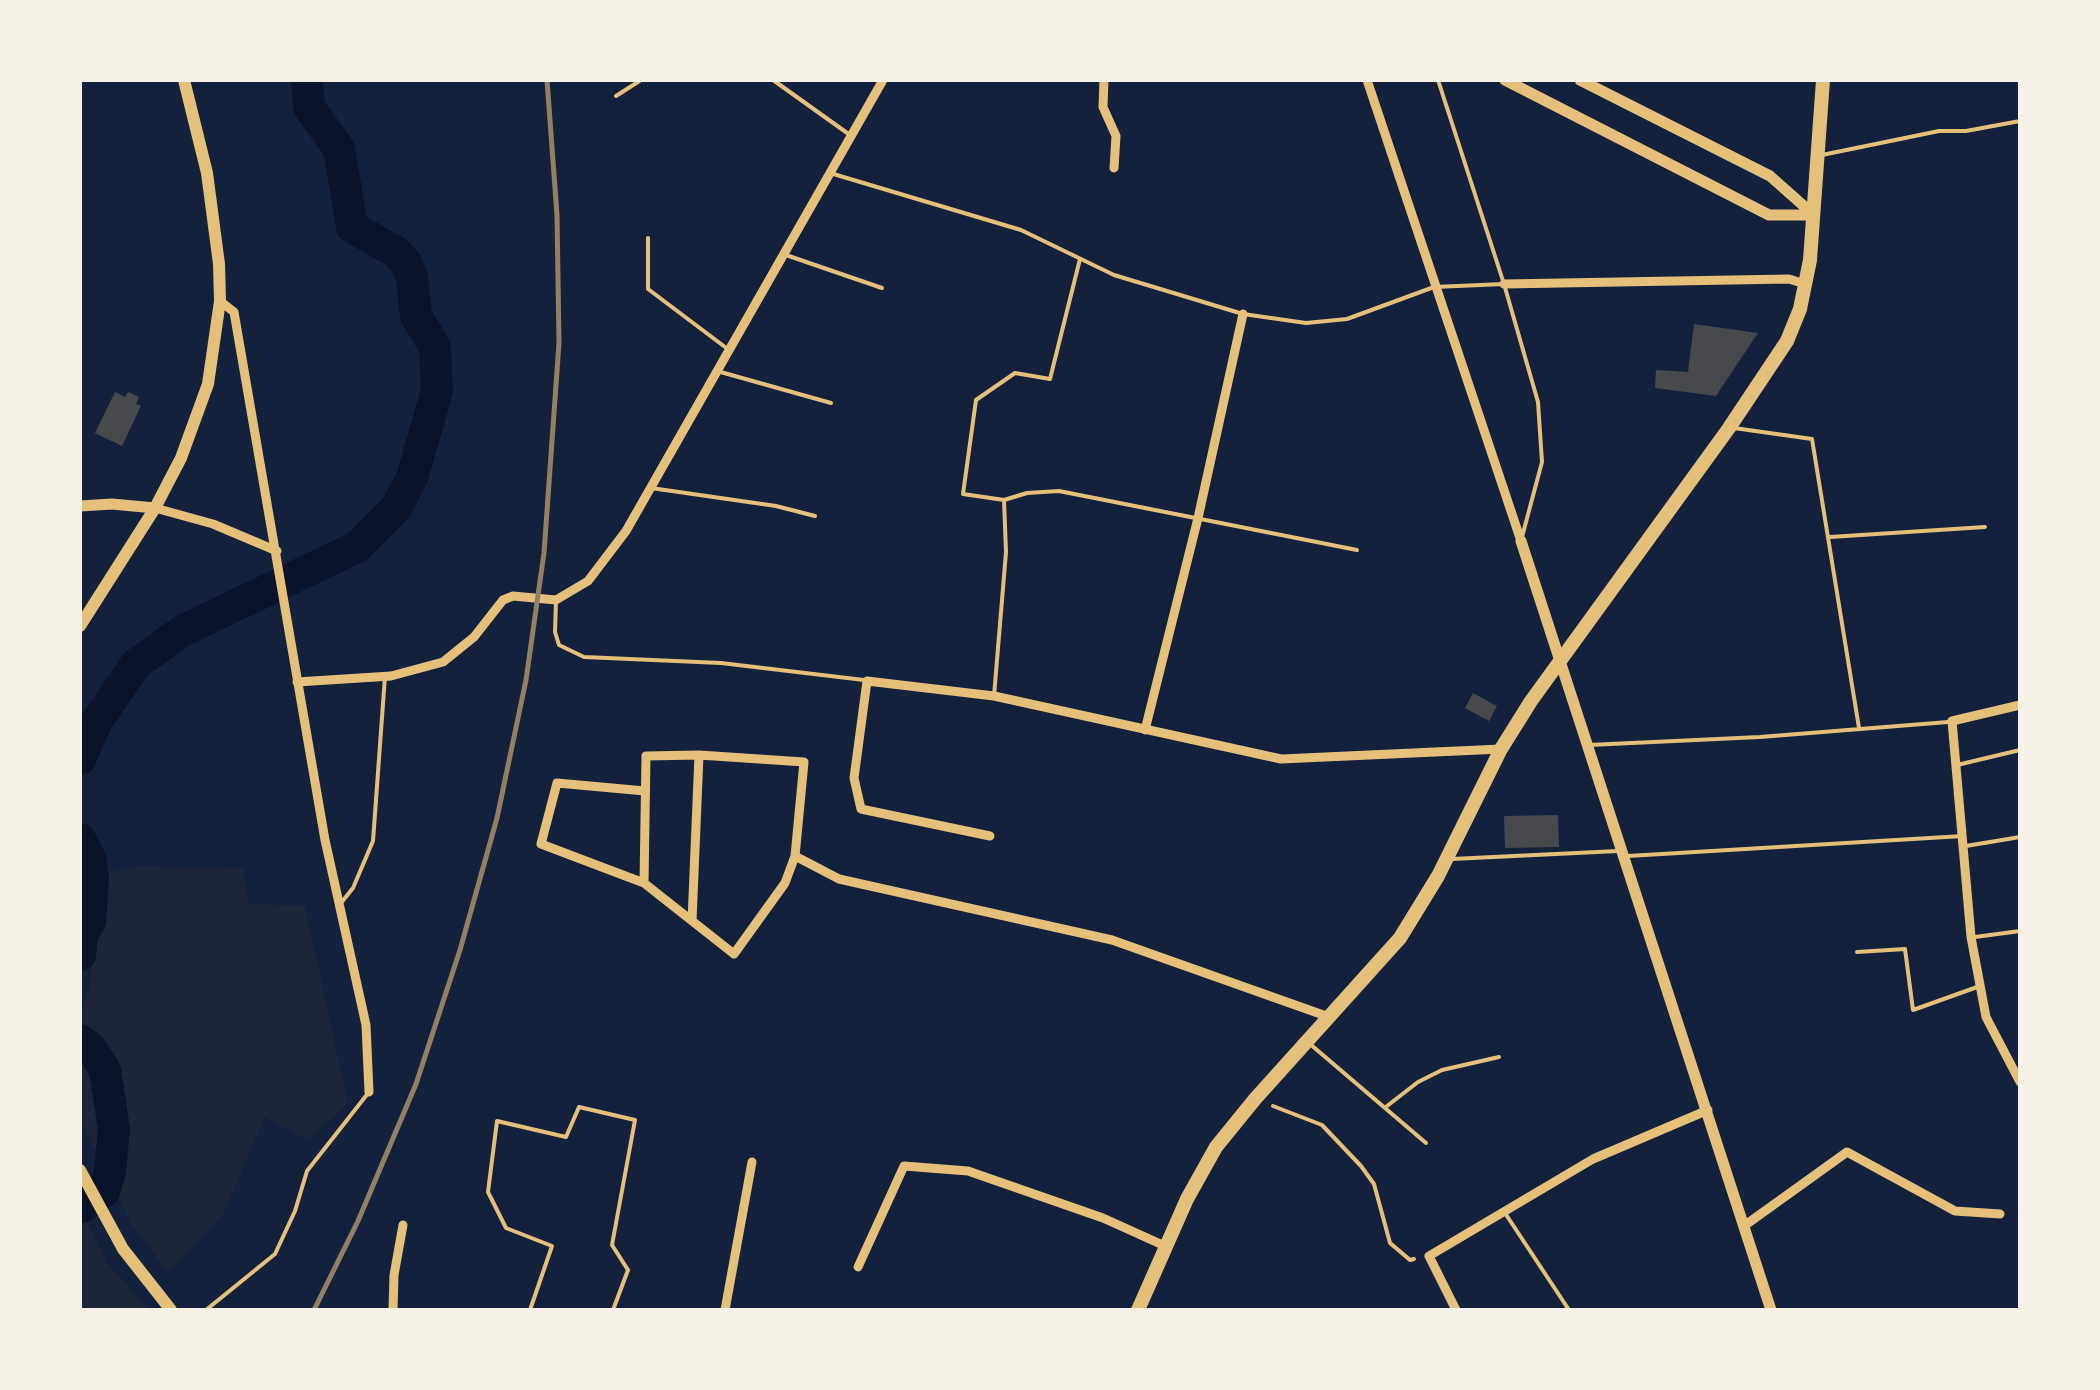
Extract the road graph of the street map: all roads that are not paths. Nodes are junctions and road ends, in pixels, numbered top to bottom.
1 (184, 80) edge
2 (641, 80) edge
3 (773, 80) edge
4 (883, 80) edge
5 (1104, 80) edge
6 (1367, 80) edge
7 (1438, 80) edge
8 (1505, 80) edge
9 (1580, 80) edge
10 (1822, 80) edge
11 (616, 96) dead end
12 (2020, 121) edge
13 (850, 135) junction
14 (1818, 156) junction
15 (1114, 168) dead end
16 (829, 173) junction
17 (1814, 214) junction
18 (648, 238) dead end
19 (783, 254) junction
20 (1080, 259) junction
21 (1504, 284) junction
22 (1806, 285) junction
23 (1434, 287) junction
24 (882, 288) dead end
25 (220, 300) junction
26 (1242, 314) junction
27 (730, 350) junction
28 (717, 371) junction
29 (831, 404) dead end
30 (1729, 428) junction
31 (651, 488) junction
32 (1004, 500) junction
33 (80, 506) edge
34 (156, 508) junction
35 (815, 516) dead end
36 (1198, 518) junction
37 (1985, 527) dead end
38 (1828, 537) junction
39 (1521, 542) junction
40 (1358, 550) dead end
41 (278, 556) junction
42 (556, 600) junction
43 (80, 626) edge
44 (1561, 656) junction
45 (386, 676) junction
46 (867, 681) junction
47 (296, 682) junction
48 (994, 696) junction
49 (2020, 706) edge
50 (1952, 721) junction
51 (1859, 728) junction
52 (1145, 730) junction
53 (1589, 746) junction
54 (1501, 749) junction
55 (2020, 750) edge
56 (699, 755) junction
57 (1957, 765) junction
58 (645, 791) junction
59 (990, 836) dead end
60 (2020, 837) edge
61 (1963, 841) junction
62 (1623, 853) junction
63 (795, 856) junction
64 (1448, 859) junction
65 (644, 883) junction
66 (340, 905) junction
67 (692, 921) junction
68 (2020, 931) edge
69 (1971, 937) junction
70 (1858, 952) dead end
71 (1980, 986) junction
72 (1329, 1017) junction
73 (1306, 1041) junction
74 (1500, 1057) dead end
75 (2020, 1082) edge
76 (368, 1092) joint
77 (1386, 1106) junction
78 (1708, 1110) junction
79 (1426, 1143) dead end
80 (752, 1162) dead end
81 (80, 1170) edge
82 (1504, 1213) junction
83 (2000, 1214) dead end
84 (403, 1225) dead end
85 (1744, 1226) junction
86 (1166, 1246) junction
87 (858, 1267) dead end
88 (171, 1310) edge
89 (206, 1310) edge
90 (393, 1310) edge
91 (530, 1310) edge
92 (614, 1310) edge
93 (725, 1310) edge
94 (1138, 1310) edge
95 (1456, 1310) edge
96 (1569, 1310) edge
97 (1771, 1310) edge

1 - 25 main road
2 - 11 lane
3 - 13 lane
4 - 13 street
5 - 15 street
6 - 23 street
7 - 21 lane
8 - 17 street
9 - 17 street
10 - 14 highway
12 - 14 lane
13 - 16 street
14 - 17 highway
16 - 19 street
16 - 20 lane
17 - 22 highway
18 - 27 lane
19 - 24 lane
19 - 27 street
20 - 26 lane
20 - 32 lane
21 - 22 street
21 - 23 lane
21 - 39 lane
22 - 30 highway
23 - 26 lane
23 - 39 street
25 - 34 main road
25 - 41 street
26 - 36 street
27 - 28 street
28 - 29 lane
28 - 31 street
30 - 38 lane
30 - 44 highway
31 - 35 lane
31 - 42 street
32 - 36 lane
32 - 48 lane
33 - 34 street
34 - 41 street
34 - 43 main road
36 - 40 lane
36 - 52 street
37 - 38 lane
38 - 51 lane
39 - 44 street
41 - 47 street
42 - 45 street
42 - 46 lane
44 - 53 street
44 - 54 highway
45 - 47 street
45 - 66 lane
46 - 48 street
46 - 59 street
47 - 66 street
48 - 52 street
49 - 50 street
50 - 51 lane
50 - 57 street
51 - 53 lane
52 - 54 street
53 - 62 street
54 - 64 highway
55 - 57 lane
56 - 58 street
56 - 63 street
56 - 67 street
57 - 61 street
58 - 65 street
58 - 65 street
60 - 61 lane
61 - 62 lane
61 - 69 street
62 - 64 lane
62 - 78 street
63 - 67 street
63 - 72 street
64 - 72 highway
65 - 67 street
66 - 76 street
68 - 69 lane
69 - 71 street
70 - 71 lane
71 - 75 street
72 - 73 highway
73 - 77 lane
73 - 86 highway
74 - 77 lane
76 - 89 lane
77 - 79 lane
78 - 82 street
78 - 85 street
80 - 93 street
81 - 88 main road
82 - 95 street
82 - 96 lane
83 - 85 street
84 - 90 street
85 - 97 street
86 - 87 street
86 - 94 highway
91 - 92 lane

